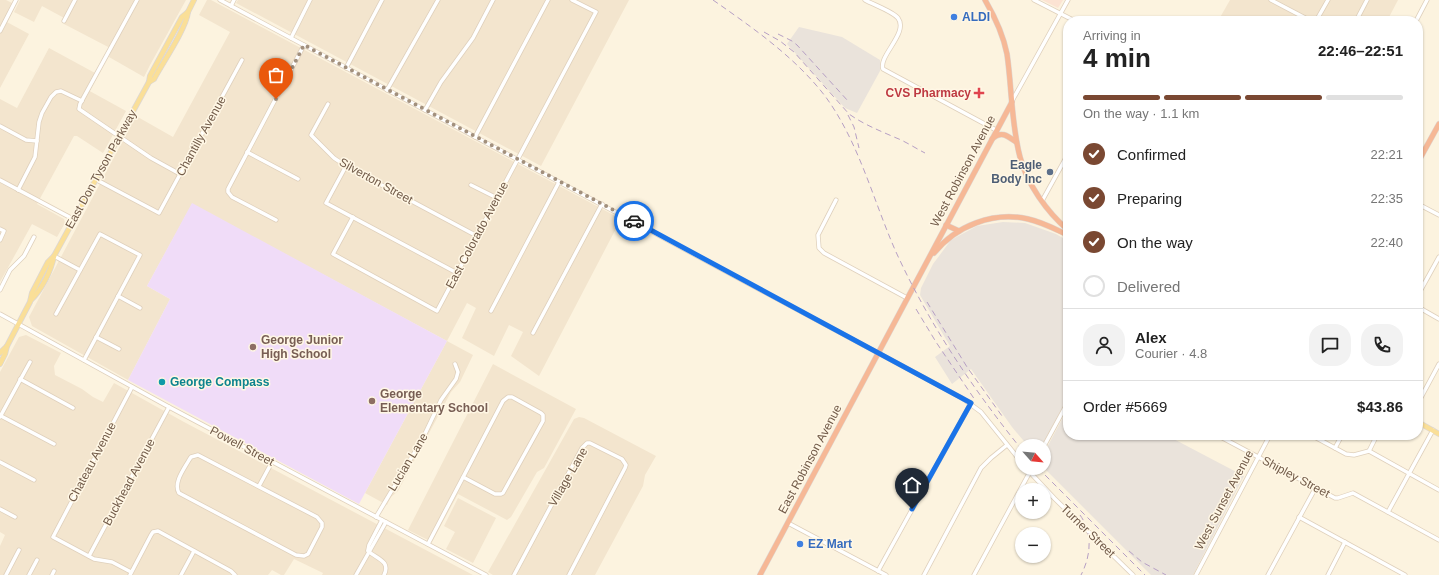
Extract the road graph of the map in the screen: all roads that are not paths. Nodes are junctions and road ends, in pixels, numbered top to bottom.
1 (16, 0) edge
2 (75, 0) edge
3 (137, 0) edge
4 (194, 0) edge
5 (220, 0) edge
6 (234, 0) edge
7 (310, 0) edge
8 (382, 0) edge
9 (438, 0) edge
10 (493, 0) edge
11 (548, 0) edge
12 (572, 0) edge
13 (866, 0) edge
14 (985, 0) edge
15 (1034, 0) edge
16 (1068, 0) edge
17 (1271, 0) edge
18 (1328, 0) edge
19 (1367, 0) edge
20 (1427, 0) edge
21 (231, 6) junction
22 (1061, 14) junction
23 (1065, 16) edge
24 (1301, 16) edge
25 (1319, 16) edge
26 (1359, 16) edge
27 (1419, 16) edge
28 (64, 21) dead end
29 (0, 31) edge
30 (291, 38) junction
31 (304, 45) junction
32 (242, 60) dead end
33 (346, 68) junction
34 (387, 90) junction
35 (82, 101) junction
36 (1012, 102) junction
37 (328, 104) dead end
38 (425, 110) junction
39 (1439, 124) edge
40 (0, 126) edge
41 (996, 130) junction
42 (119, 136) junction
43 (474, 137) junction
44 (37, 141) junction
45 (1016, 142) junction
46 (989, 143) junction
47 (247, 152) junction
48 (1423, 153) edge
49 (517, 160) junction
50 (1063, 163) edge
51 (346, 166) junction
52 (180, 174) junction
53 (95, 179) junction
54 (298, 179) dead end
55 (0, 180) edge
56 (559, 182) junction
57 (471, 185) dead end
58 (18, 190) junction
59 (497, 198) junction
60 (836, 200) dead end
61 (1042, 201) junction
62 (602, 204) junction
63 (1423, 207) edge
64 (1439, 215) edge
65 (353, 217) junction
66 (73, 219) junction
67 (1056, 219) junction
68 (276, 220) dead end
69 (1046, 225) junction
70 (1063, 225) edge
71 (945, 226) junction
72 (0, 229) edge
73 (957, 232) junction
74 (1063, 233) edge
75 (477, 236) junction
76 (34, 237) dead end
77 (0, 240) edge
78 (54, 256) junction
79 (1439, 257) edge
80 (927, 262) junction
81 (80, 270) junction
82 (457, 273) junction
83 (1423, 286) edge
84 (0, 290) edge
85 (118, 296) junction
86 (907, 298) junction
87 (140, 308) dead end
88 (1423, 310) edge
89 (491, 311) dead end
90 (0, 314) edge
91 (56, 314) dead end
92 (1439, 319) edge
93 (18, 324) junction
94 (533, 333) dead end
95 (96, 337) junction
96 (6, 346) junction
97 (119, 349) dead end
98 (0, 353) edge
99 (878, 353) junction
100 (84, 360) junction
101 (30, 362) dead end
102 (0, 364) edge
103 (455, 364) dead end
104 (1439, 364) edge
105 (1434, 373) junction
106 (1439, 375) edge
107 (20, 379) junction
108 (132, 387) junction
109 (1423, 393) edge
110 (971, 403) junction
111 (169, 407) junction
112 (73, 408) dead end
113 (1063, 411) edge
114 (0, 417) edge
115 (1423, 425) edge
116 (1433, 430) junction
117 (1439, 434) edge
118 (1048, 439) edge
119 (1226, 440) edge
120 (1267, 440) edge
121 (1320, 440) edge
122 (1339, 440) edge
123 (1374, 440) edge
124 (54, 444) dead end
125 (1007, 445) junction
126 (1335, 448) junction
127 (1369, 451) junction
128 (1015, 455) edge
129 (1258, 457) junction
130 (0, 462) edge
131 (272, 462) junction
132 (1409, 473) junction
133 (1028, 475) edge
134 (1036, 475) edge
135 (463, 477) junction
136 (34, 480) dead end
137 (259, 486) junction
138 (1316, 488) junction
139 (1439, 490) edge
140 (0, 509) edge
141 (1388, 512) junction
142 (15, 517) dead end
143 (376, 517) junction
144 (1299, 517) junction
145 (384, 521) junction
146 (788, 523) junction
147 (1439, 540) edge
148 (1345, 542) junction
149 (428, 544) junction
150 (19, 550) dead end
151 (194, 551) junction
152 (368, 552) junction
153 (89, 556) junction
154 (37, 560) dead end
155 (878, 570) junction
156 (130, 574) edge
157 (6, 575) edge
158 (29, 575) edge
159 (181, 575) edge
160 (235, 575) edge
161 (356, 575) edge
162 (384, 575) edge
163 (486, 575) edge
164 (514, 575) edge
165 (569, 575) edge
166 (760, 575) edge
167 (886, 575) edge
168 (924, 575) edge
169 (974, 575) edge
170 (1134, 575) edge
171 (1196, 575) edge
172 (1268, 575) edge
173 (1328, 575) edge
174 (1404, 575) edge

1 - 29 street
2 - 28 street
3 - 35 street
4 - 42 main road, East Don Tyson Parkway
5 - 21 street
6 - 21 street
7 - 30 street
8 - 33 street
9 - 34 street
10 - 38 street
11 - 43 street
12 - 49 street, East Colorado Avenue
13 - 41 street
14 - 36 highway
15 - 22 street
16 - 22 street, West Robinson Avenue
17 - 24 street
18 - 25 street
19 - 26 street
20 - 27 street
21 - 30 street
22 - 23 street
22 - 36 street, West Robinson Avenue
30 - 31 street
31 - 33 street
31 - 47 street
32 - 52 street, Chantilly Avenue
33 - 34 street
34 - 38 street
35 - 42 street
35 - 44 street
36 - 41 highway, West Robinson Avenue
36 - 45 highway
37 - 51 street, Silverton Street
38 - 43 street
39 - 48 highway
40 - 44 street
41 - 46 highway, West Robinson Avenue
42 - 52 street
42 - 53 main road, East Don Tyson Parkway
43 - 49 street
44 - 58 street
45 - 46 highway
45 - 61 highway
46 - 71 highway, West Robinson Avenue
47 - 54 street
47 - 68 street
49 - 56 street
49 - 59 street, East Colorado Avenue
50 - 61 street
51 - 65 street
51 - 75 street, Silverton Street
52 - 53 street, Chantilly Avenue
53 - 66 main road, East Don Tyson Parkway
55 - 58 street
56 - 62 street
56 - 89 street
57 - 59 street
58 - 66 street
59 - 75 street, East Colorado Avenue
60 - 86 street
61 - 67 highway
62 - 94 street
62 - 99 street
63 - 64 street
65 - 82 street
65 - 82 street, East Colorado Avenue
66 - 78 main road, East Don Tyson Parkway
67 - 69 highway
67 - 70 highway
69 - 73 highway
69 - 74 highway
71 - 73 highway
71 - 80 highway, West Robinson Avenue
72 - 77 street
73 - 80 highway
75 - 82 street, East Colorado Avenue
76 - 84 street
78 - 81 street
78 - 93 main road, East Don Tyson Parkway
79 - 83 street
80 - 86 highway, West Robinson Avenue
81 - 85 street
81 - 91 street
85 - 87 street
85 - 95 street
86 - 99 highway, West Robinson Avenue
88 - 92 street
90 - 93 street, Powell Street
93 - 96 main road, East Don Tyson Parkway
93 - 100 street, Powell Street
95 - 97 street
95 - 100 street
96 - 98 main road, East Don Tyson Parkway
96 - 102 main road, East Don Tyson Parkway
99 - 110 street
99 - 146 highway, East Robinson Avenue
100 - 108 street, Powell Street
101 - 107 street
103 - 143 street, Lucian Lane
104 - 105 street
105 - 106 street
105 - 109 street
107 - 112 street
107 - 114 street
108 - 111 street, Powell Street
108 - 153 street, Chateau Avenue
110 - 125 street
110 - 155 street
111 - 131 street, Powell Street
111 - 153 street, Buckhead Avenue
113 - 118 street
114 - 124 street
115 - 116 main road
116 - 117 main road
116 - 132 street
119 - 129 street, Shipley Street
120 - 129 street, West Sunset Avenue
121 - 126 street
122 - 126 street
123 - 127 street
125 - 128 street
125 - 168 street
126 - 127 street
127 - 132 street
129 - 138 street, Shipley Street
129 - 171 street, West Sunset Avenue
130 - 136 street
131 - 137 street
131 - 143 street, Powell Street
132 - 139 street
132 - 141 street
133 - 169 street
134 - 170 street, Turner Street
135 - 135 street
135 - 149 street
137 - 137 street
138 - 141 street, Shipley Street
138 - 144 street
140 - 142 street
141 - 147 street, Shipley Street
143 - 145 street, Powell Street
144 - 148 street
144 - 172 street
145 - 149 street, Powell Street
145 - 152 street
146 - 155 street
146 - 166 highway, East Robinson Avenue
148 - 173 street
148 - 174 street
149 - 163 street, Powell Street
150 - 157 street
151 - 156 street
151 - 159 street
151 - 160 street
152 - 161 street
152 - 162 street
153 - 156 street
154 - 158 street
155 - 167 street
164 - 165 street, Village Lane

